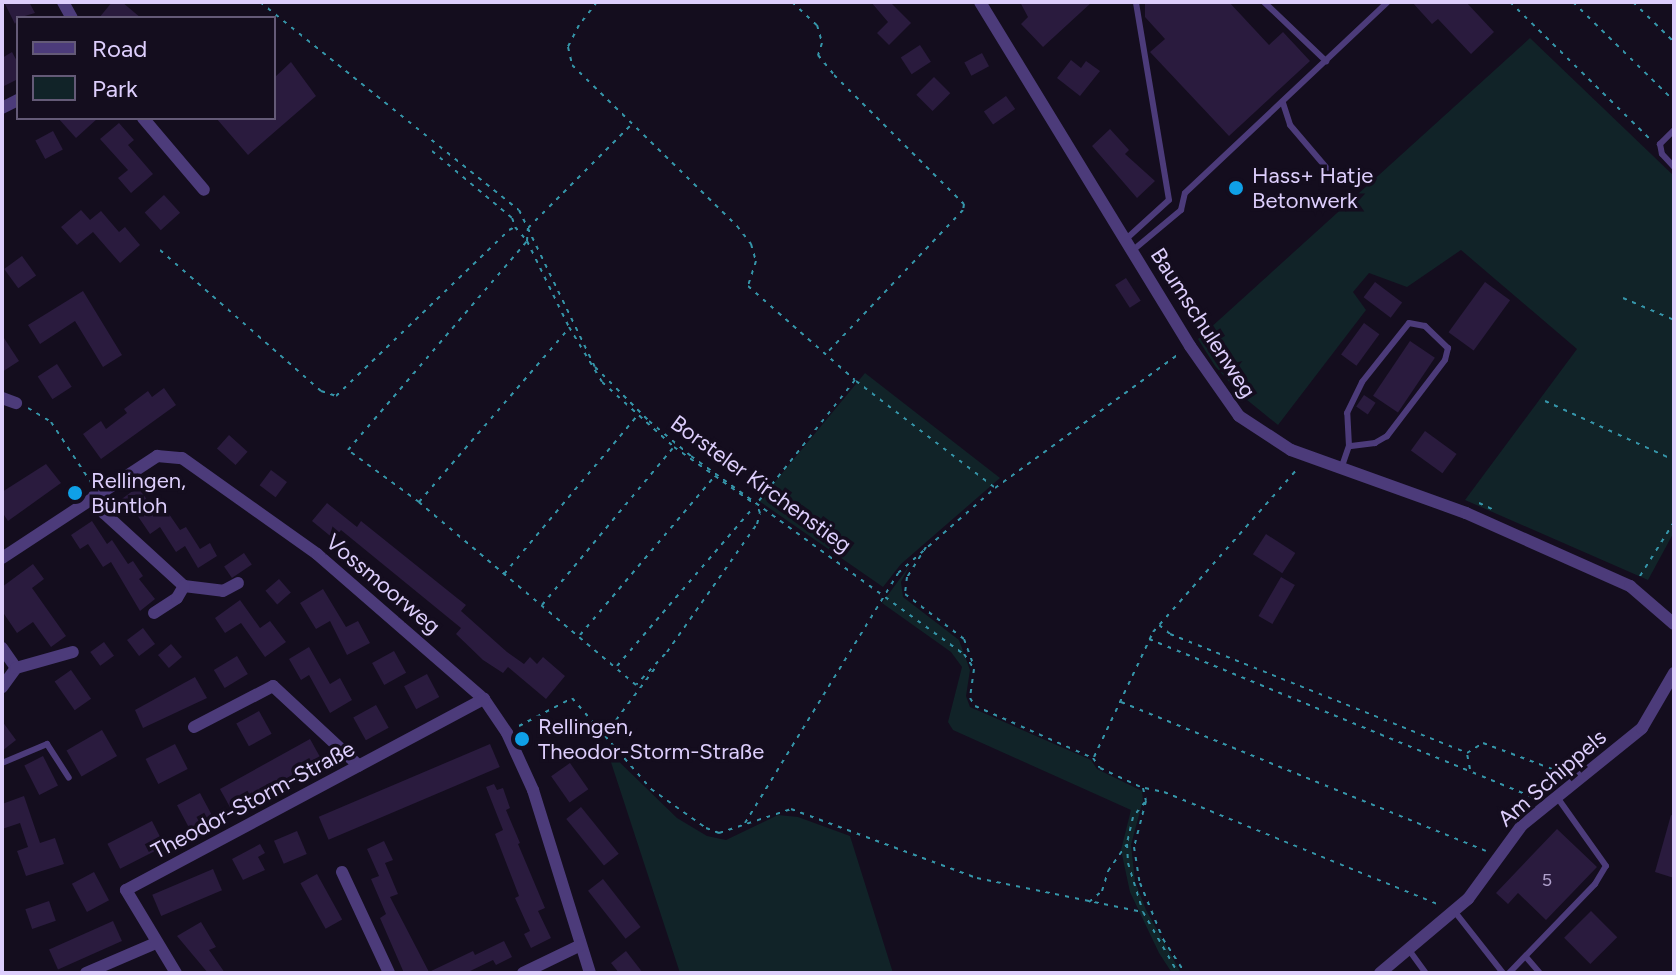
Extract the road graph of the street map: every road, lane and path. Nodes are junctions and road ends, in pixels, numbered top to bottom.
1 (260, 2) edge
2 (597, 2) edge
3 (792, 2) edge
4 (980, 2) edge
5 (1136, 2) edge
6 (1264, 2) edge
7 (1388, 2) edge
8 (1510, 2) edge
9 (1573, 2) edge
10 (1633, 2) edge
11 (1674, 42) edge
12 (1326, 61) junction
13 (1674, 101) edge
14 (1283, 103) junction
15 (145, 120) edge
16 (633, 123) junction
17 (1674, 130) edge
18 (1660, 144) junction
19 (432, 151) dead end
20 (1674, 167) edge
21 (1336, 179) dead end
22 (204, 190) dead end
23 (515, 227) junction
24 (528, 228) junction
25 (527, 241) junction
26 (1128, 246) junction
27 (160, 250) dead end
28 (1623, 298) dead end
29 (1674, 320) edge
30 (569, 327) junction
31 (1190, 346) junction
32 (827, 353) junction
33 (855, 380) junction
34 (2, 398) edge
35 (1545, 401) dead end
36 (16, 403) joint
37 (637, 416) junction
38 (1349, 446) junction
39 (674, 447) junction
40 (1308, 457) junction
41 (1674, 460) edge
42 (1341, 469) junction
43 (713, 477) junction
44 (995, 488) junction
45 (96, 495) junction
46 (419, 502) junction
47 (1479, 503) dead end
48 (755, 506) junction
49 (1506, 515) dead end
50 (1674, 522) edge
51 (929, 544) junction
52 (2, 558) edge
53 (1629, 571) dead end
54 (504, 574) junction
55 (238, 583) dead end
56 (184, 586) junction
57 (883, 594) junction
58 (542, 605) junction
59 (154, 613) dead end
60 (1674, 624) edge
61 (1159, 625) junction
62 (579, 636) junction
63 (1149, 639) junction
64 (2, 648) edge
65 (73, 652) dead end
66 (665, 654) junction
67 (617, 666) junction
68 (16, 668) junction
69 (974, 669) junction
70 (1674, 673) edge
71 (2, 687) edge
72 (484, 699) junction
73 (1121, 702) junction
74 (194, 727) dead end
75 (507, 733) junction
76 (604, 737) junction
77 (1467, 753) junction
78 (1093, 758) junction
79 (2, 763) edge
80 (359, 766) junction
81 (1470, 769) junction
82 (1580, 777) junction
83 (69, 778) dead end
84 (1143, 788) junction
85 (1146, 801) junction
86 (1552, 801) junction
87 (744, 825) junction
88 (1127, 844) junction
89 (1498, 854) junction
90 (342, 872) dead end
91 (1088, 903) junction
92 (1143, 912) junction
93 (1455, 912) junction
94 (156, 943) junction
95 (581, 945) junction
96 (1409, 948) junction
97 (1526, 957) junction
98 (86, 973) edge
99 (176, 973) edge
100 (389, 973) edge
101 (523, 973) edge
102 (590, 973) edge
103 (1178, 973) edge
104 (1185, 973) edge
105 (1380, 973) edge
106 (1426, 973) edge
107 (1503, 973) edge
108 (1509, 973) edge
109 (1540, 973) edge

1 - 24 path, Borsteler Kirchenstieg
2 - 16 path
3 - 32 path
4 - 26 street, Baumschulenweg
5 - 26 lane
6 - 12 lane
7 - 12 lane
8 - 18 path
9 - 13 path
10 - 11 path
12 - 14 lane
14 - 21 lane
14 - 26 lane
15 - 22 street
16 - 24 path
16 - 32 path
17 - 18 lane
18 - 20 lane
19 - 23 path
23 - 25 path
23 - 27 path
24 - 25 path
24 - 48 path, Borsteler Kirchenstieg
25 - 30 path
25 - 46 path
26 - 31 street, Baumschulenweg
28 - 29 path
30 - 37 path
30 - 46 path
31 - 40 street, Baumschulenweg
31 - 44 path
32 - 33 path
33 - 44 path
33 - 48 path
34 - 36 street
35 - 41 path
36 - 45 path
37 - 39 path
37 - 54 path
38 - 38 lane
38 - 42 lane
39 - 43 path
39 - 58 path
40 - 42 street, Baumschulenweg
40 - 61 path
42 - 60 street, Baumschulenweg
43 - 48 path
43 - 62 path
44 - 51 path
45 - 52 street, Vossmoorweg
45 - 56 street
45 - 72 street, Vossmoorweg
46 - 54 path
47 - 49 path
48 - 57 path, Borsteler Kirchenstieg
48 - 66 path
48 - 67 path
50 - 53 path
51 - 57 path
51 - 69 path
54 - 58 path
55 - 56 street
56 - 59 street
57 - 69 path, Borsteler Kirchenstieg
57 - 87 path
58 - 62 path
61 - 63 path
61 - 77 path
62 - 67 path
63 - 73 path
63 - 81 path
64 - 68 street
65 - 68 street
66 - 67 path
66 - 76 path
68 - 71 street
69 - 78 path
70 - 82 street, Am Schippels
72 - 75 street, Vossmoorweg
72 - 80 street, Theodor-Storm-Straße
73 - 78 path
73 - 89 path
74 - 80 street
75 - 76 path
75 - 95 street, Vossmoorweg
76 - 87 path
77 - 81 path
77 - 82 path
78 - 84 path
79 - 83 lane
80 - 94 street, Theodor-Storm-Straße
81 - 86 path
82 - 86 street, Am Schippels
84 - 85 path
84 - 93 path
85 - 88 path
85 - 104 path
86 - 89 street, Am Schippels
86 - 97 lane
87 - 91 path
88 - 91 path
88 - 92 path
89 - 93 street, Am Schippels
90 - 100 street
91 - 92 path
92 - 103 path
93 - 96 street, Am Schippels
93 - 107 lane
94 - 98 street
94 - 99 street, Theodor-Storm-Straße
95 - 101 street
95 - 102 street, Vossmoorweg
96 - 105 street, Am Schippels
96 - 106 lane
97 - 108 lane
97 - 109 lane

